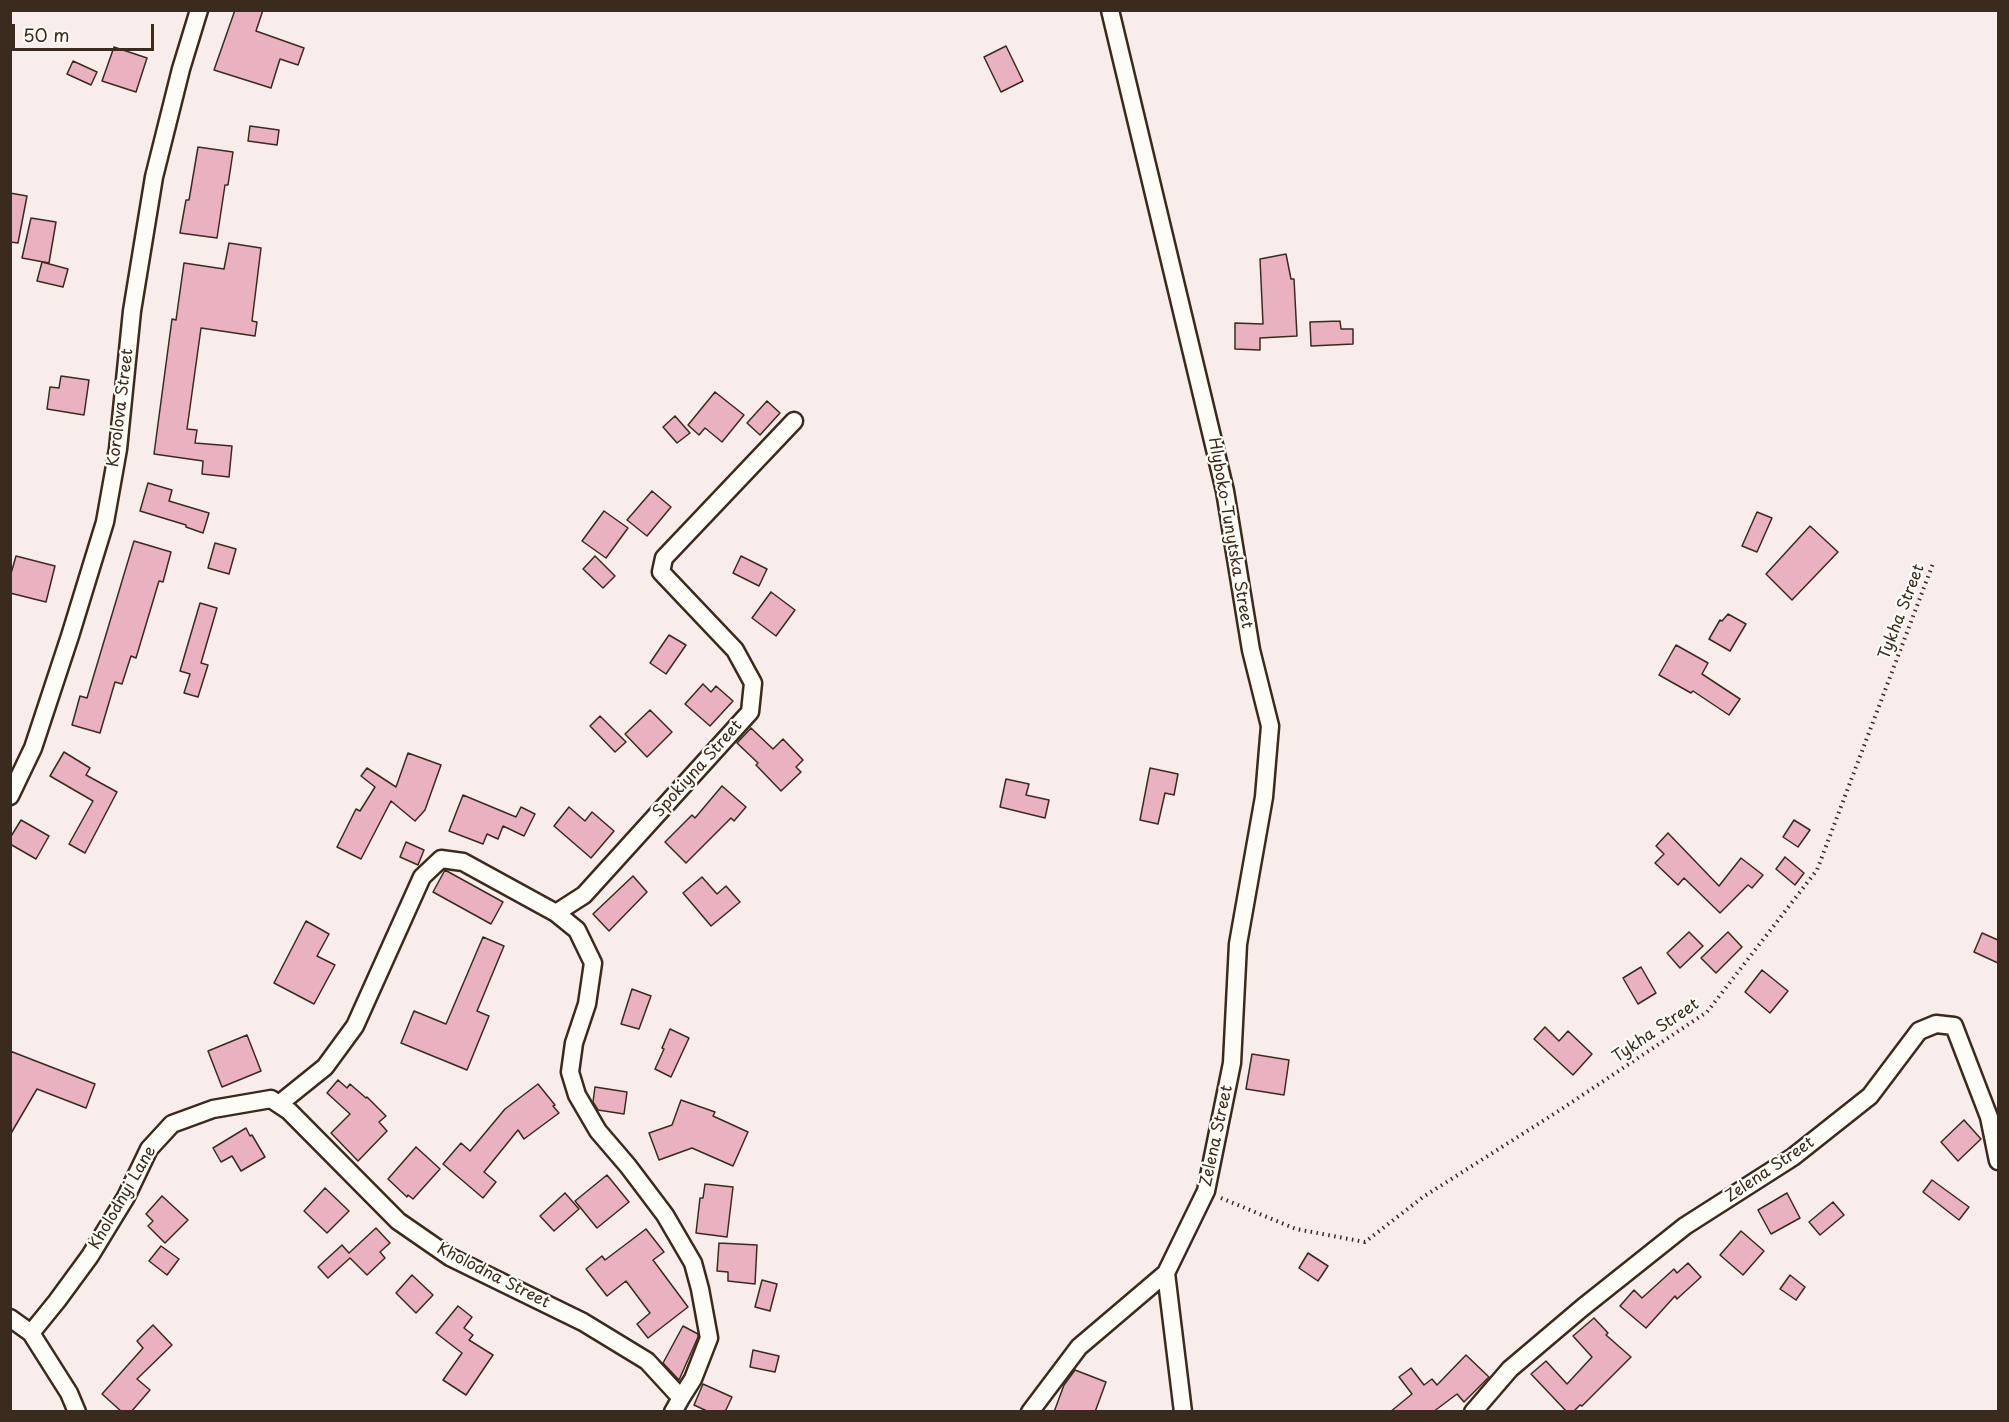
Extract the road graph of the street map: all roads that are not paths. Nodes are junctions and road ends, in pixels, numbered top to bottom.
1 (199, 10) edge
2 (1110, 10) edge
3 (794, 421) dead end
4 (10, 796) edge
5 (556, 913) junction
6 (1232, 1063) joint
7 (279, 1104) junction
8 (1998, 1161) edge
9 (1166, 1273) junction
10 (10, 1318) edge
11 (31, 1333) junction
12 (677, 1405) edge
13 (77, 1412) edge
14 (1030, 1412) edge
15 (1183, 1412) edge
16 (1473, 1412) edge

1 - 4 street, Korolova Street
2 - 6 street, Hlyboko-Tunytska Street
3 - 5 street, Spokiyna Street
5 - 7 street
5 - 12 street
6 - 9 street, Zelena Street
7 - 11 street, Kholodnyi Lane
7 - 12 street, Kholodna Street
8 - 16 street, Zelena Street
9 - 14 street, Zelena Street
9 - 15 street
10 - 11 street
11 - 13 street

